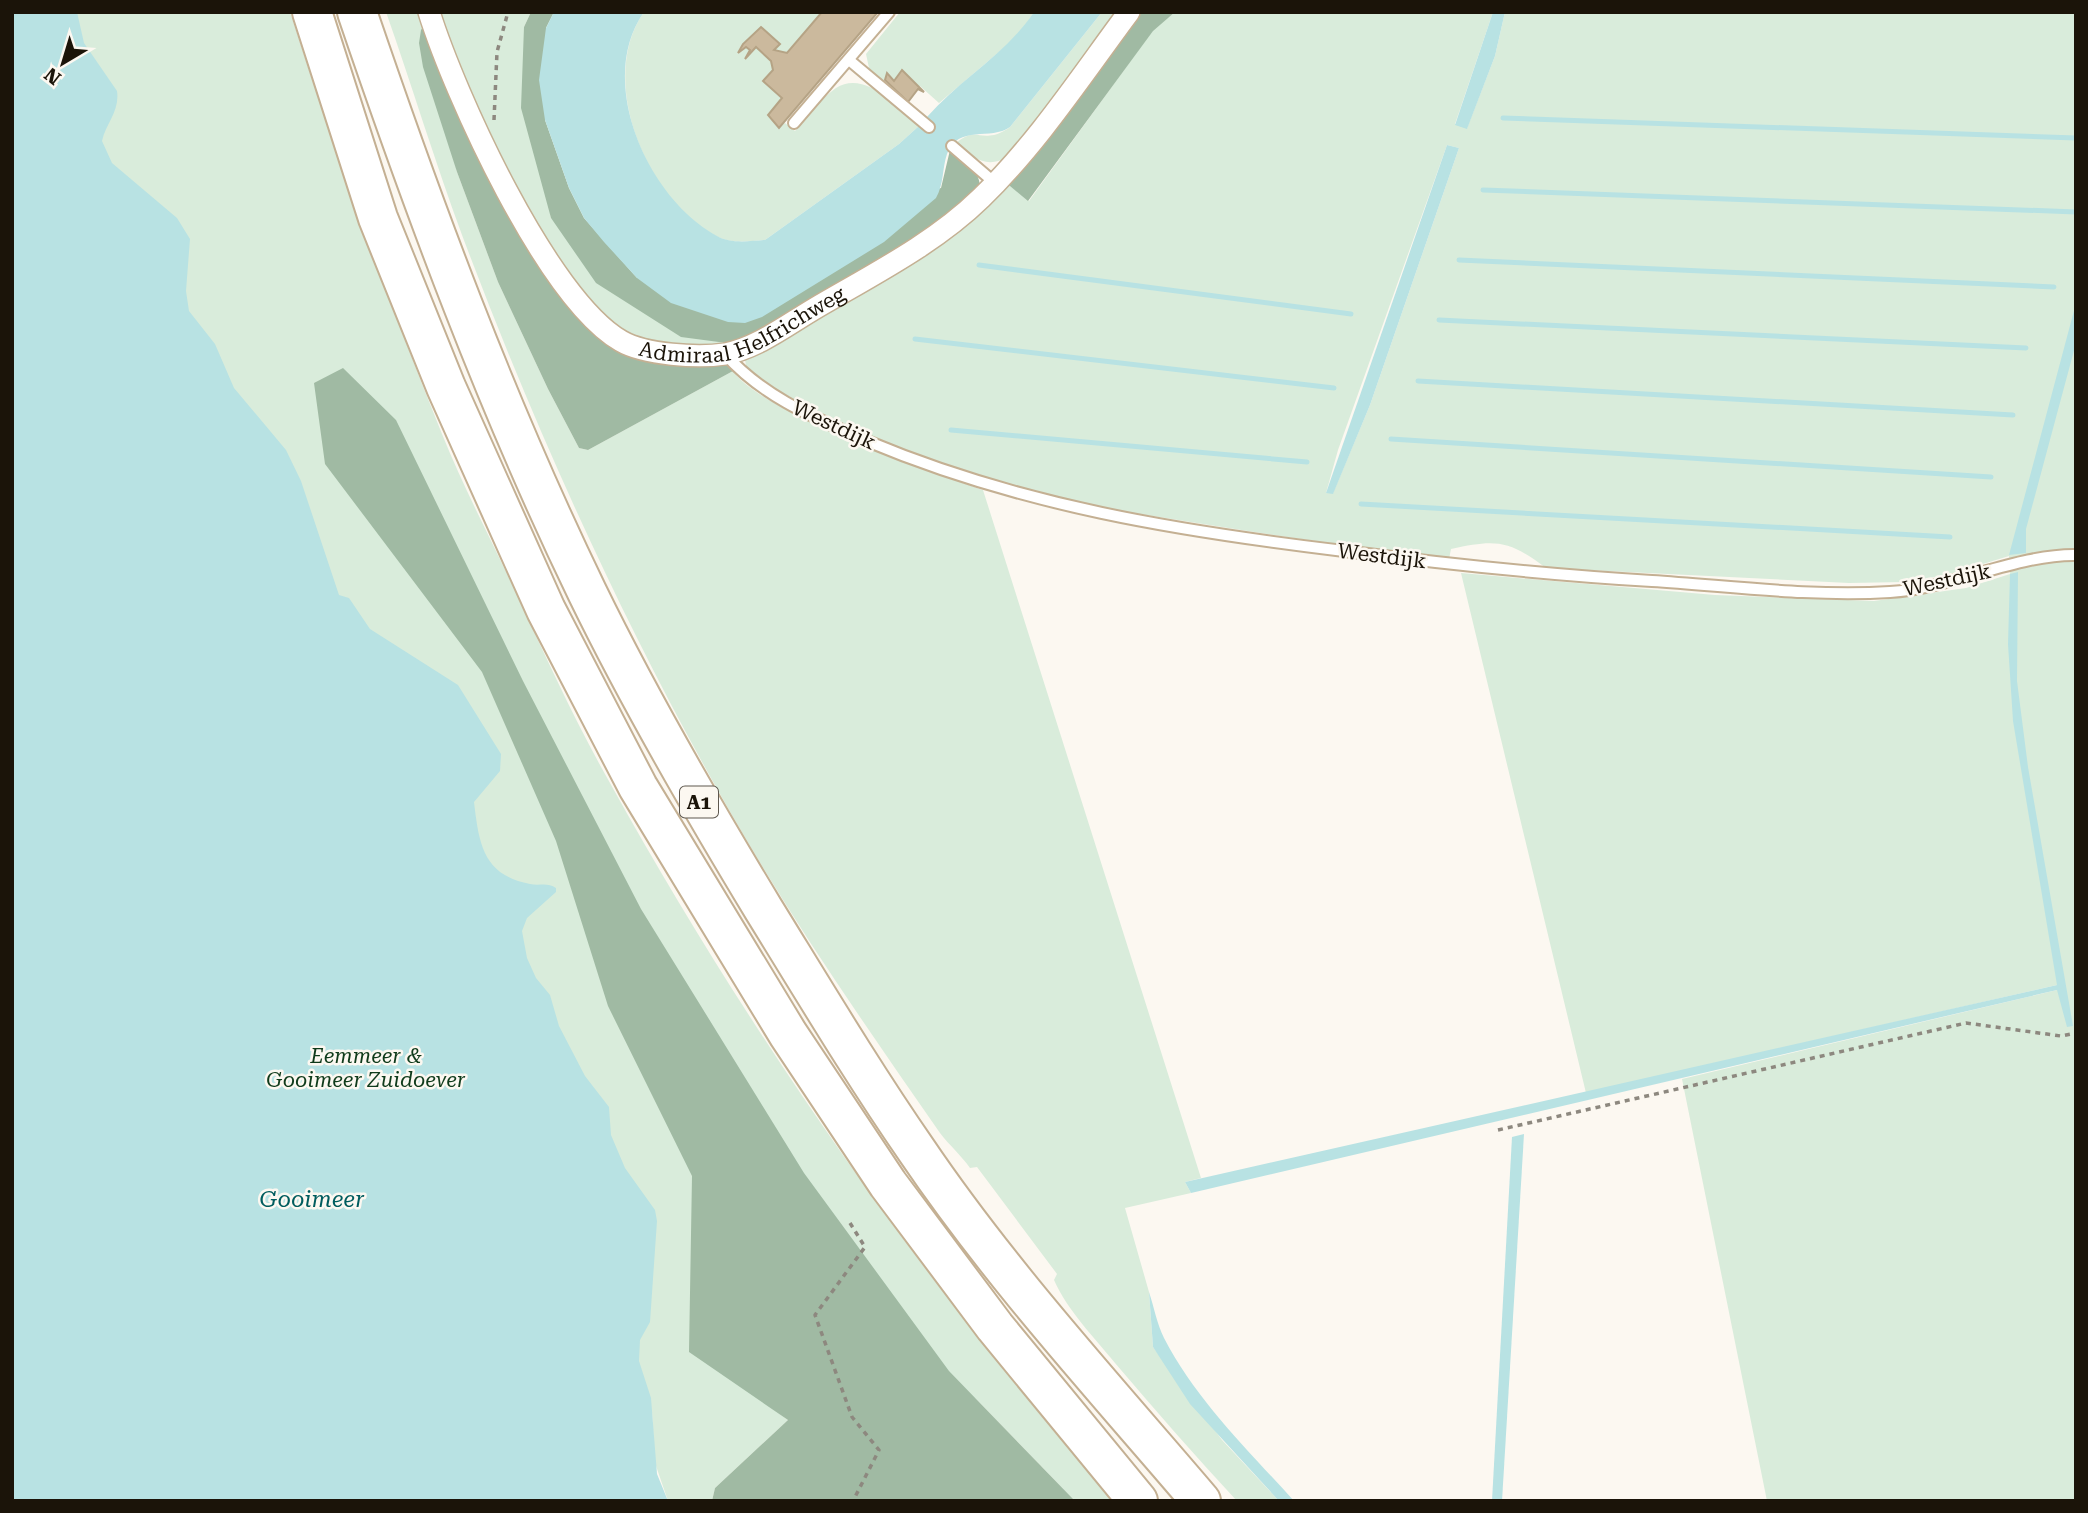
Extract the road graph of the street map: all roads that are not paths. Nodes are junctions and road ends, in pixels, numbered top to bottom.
1 (312, 12) edge
2 (357, 12) edge
3 (429, 12) edge
4 (889, 12) edge
5 (1129, 12) edge
6 (849, 60) junction
7 (794, 123) dead end
8 (929, 127) dead end
9 (952, 146) dead end
10 (995, 183) junction
11 (725, 354) junction
12 (2076, 555) edge
13 (1138, 1501) edge
14 (1201, 1501) edge

1 - 13 highway, A1
2 - 14 highway, A1
3 - 11 street, Admiraal Helfrichweg
4 - 6 lane
5 - 10 street, Admiraal Helfrichweg
6 - 7 lane
6 - 8 lane
9 - 10 lane
10 - 11 street, Admiraal Helfrichweg
11 - 12 lane, Westdijk

